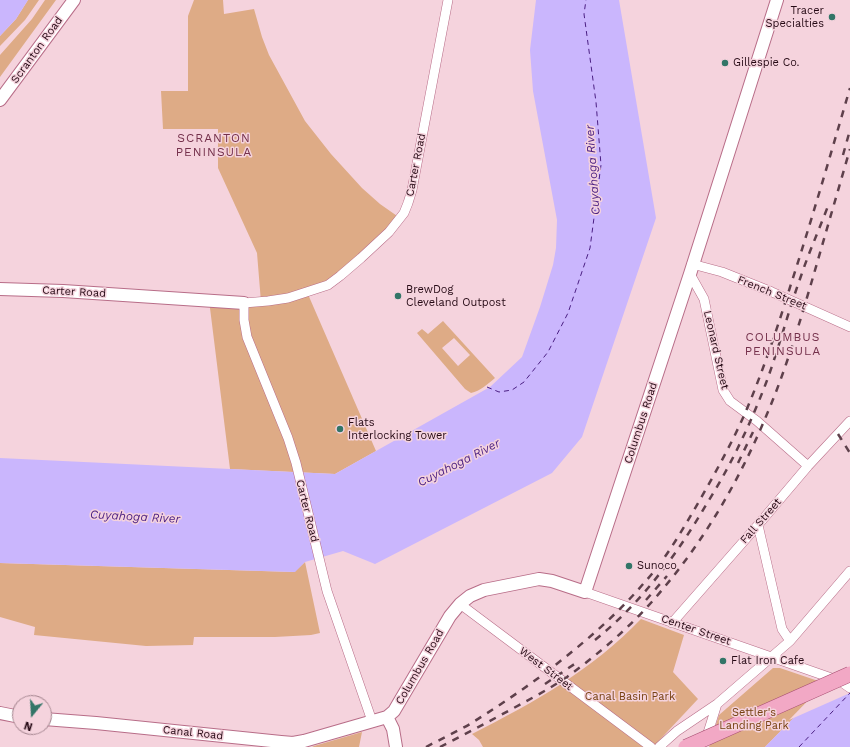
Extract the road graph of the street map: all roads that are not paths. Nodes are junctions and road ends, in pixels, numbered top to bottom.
1 (74, 0) edge
2 (448, 0) edge
3 (777, 0) edge
4 (0, 100) edge
5 (691, 269) junction
6 (0, 289) edge
7 (244, 303) junction
8 (850, 327) edge
9 (850, 421) edge
10 (808, 466) junction
11 (758, 525) junction
12 (850, 571) edge
13 (585, 592) junction
14 (460, 604) junction
15 (672, 623) junction
16 (790, 642) junction
17 (772, 657) junction
18 (845, 677) edge
19 (850, 688) edge
20 (717, 704) junction
21 (0, 713) edge
22 (12, 715) edge
23 (387, 717) junction
24 (52, 720) edge
25 (372, 721) junction
26 (396, 747) edge
27 (651, 747) edge
28 (659, 747) edge
29 (686, 747) edge
30 (703, 747) edge

1 - 4 street, Scranton Road
2 - 7 street, Carter Road
3 - 5 street, Columbus Road
5 - 8 street, French Street
5 - 10 street, Leonard Street
5 - 13 street, Columbus Road
6 - 7 street, Carter Road
7 - 25 street, Carter Road
9 - 10 street, Fall Street
10 - 11 street, Fall Street
11 - 15 street, Fall Street
11 - 16 street
12 - 16 street
13 - 14 street, Columbus Road
13 - 15 street, Center Street
14 - 23 street, Columbus Road
14 - 27 street, West Street
15 - 17 street, Center Street
16 - 17 street
17 - 18 street, Center Street
17 - 20 street
18 - 19 street, Center Street
18 - 29 main road, bridge
20 - 28 street
20 - 30 street
21 - 22 street
23 - 25 street, Canal Road
23 - 26 street
24 - 25 street, Canal Road

